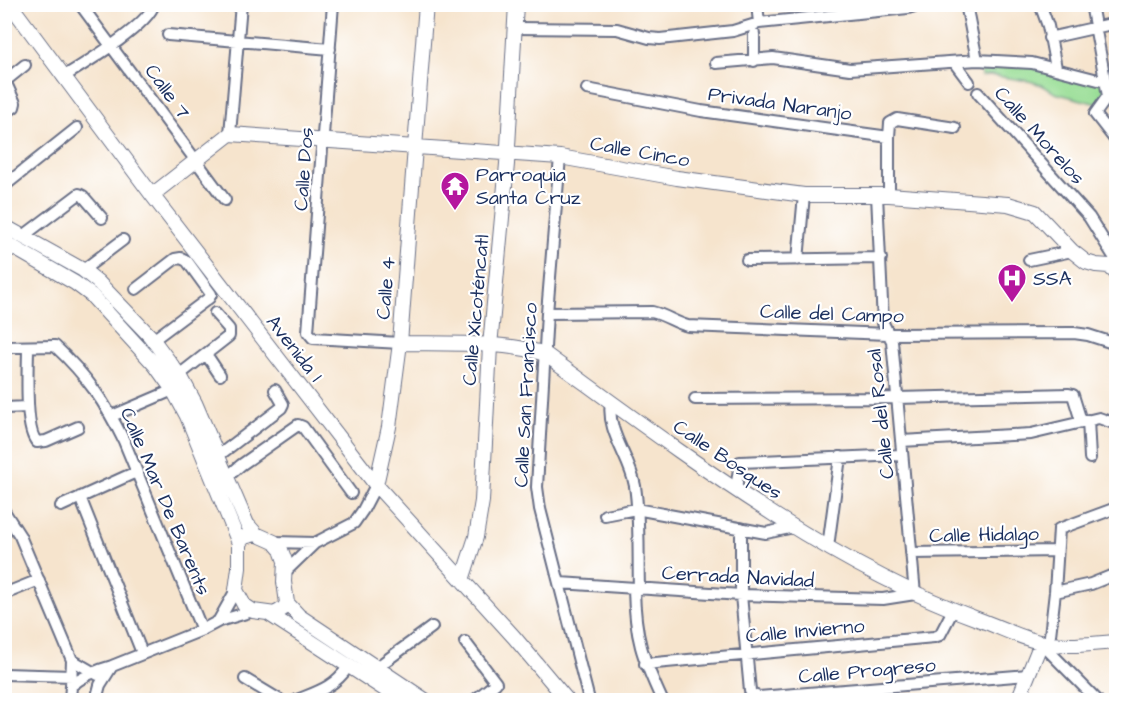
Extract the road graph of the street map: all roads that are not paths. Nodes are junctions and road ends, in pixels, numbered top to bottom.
1 (10, 4) edge
2 (80, 4) edge
3 (241, 4) edge
4 (333, 4) edge
5 (426, 4) edge
6 (516, 4) edge
7 (757, 4) edge
8 (921, 4) edge
9 (966, 4) edge
10 (1040, 4) edge
11 (1091, 4) edge
12 (153, 8) edge
13 (759, 23) junction
14 (1116, 23) edge
15 (515, 28) junction
16 (1096, 29) junction
17 (754, 34) dead end
18 (168, 35) dead end
19 (1049, 38) junction
20 (238, 42) junction
21 (112, 45) junction
22 (330, 49) junction
23 (977, 60) junction
24 (754, 61) junction
25 (954, 62) junction
26 (716, 63) dead end
27 (25, 66) dead end
28 (1056, 68) junction
29 (63, 78) junction
30 (969, 82) dead end
31 (587, 89) dead end
32 (1111, 90) edge
33 (978, 93) dead end
34 (4, 114) edge
35 (77, 128) dead end
36 (955, 128) dead end
37 (230, 134) junction
38 (889, 137) junction
39 (324, 139) junction
40 (1116, 141) edge
41 (416, 147) junction
42 (507, 154) junction
43 (560, 157) junction
44 (196, 160) junction
45 (4, 186) edge
46 (152, 195) junction
47 (804, 195) junction
48 (883, 195) junction
49 (225, 200) dead end
50 (102, 218) dead end
51 (4, 226) edge
52 (22, 237) junction
53 (123, 240) dead end
54 (4, 242) edge
55 (1072, 251) junction
56 (881, 258) junction
57 (747, 260) dead end
58 (1029, 260) dead end
59 (798, 261) junction
60 (1114, 265) edge
61 (83, 270) junction
62 (136, 289) dead end
63 (104, 298) junction
64 (215, 313) dead end
65 (547, 313) junction
66 (888, 334) junction
67 (310, 336) joint
68 (153, 340) junction
69 (400, 343) junction
70 (1116, 344) edge
71 (490, 346) junction
72 (4, 347) edge
73 (28, 347) junction
74 (206, 354) junction
75 (545, 354) junction
76 (178, 375) junction
77 (220, 375) dead end
78 (173, 390) junction
79 (275, 390) dead end
80 (896, 398) junction
81 (694, 399) dead end
82 (611, 402) junction
83 (28, 407) junction
84 (4, 408) edge
85 (112, 416) junction
86 (1085, 421) junction
87 (1116, 424) edge
88 (78, 427) dead end
89 (901, 441) junction
90 (902, 455) junction
91 (218, 456) junction
92 (840, 457) junction
93 (1090, 458) dead end
94 (136, 472) junction
95 (227, 477) junction
96 (376, 486) junction
97 (736, 489) junction
98 (351, 493) dead end
99 (80, 497) junction
100 (61, 506) dead end
101 (1116, 507) edge
102 (636, 509) junction
103 (4, 511) edge
104 (605, 515) dead end
105 (794, 527) junction
106 (741, 528) junction
107 (256, 534) junction
108 (274, 542) junction
109 (239, 543) junction
110 (315, 543) junction
111 (828, 547) junction
112 (1056, 551) junction
113 (911, 554) junction
114 (285, 572) junction
115 (1116, 574) edge
116 (39, 580) junction
117 (462, 580) junction
118 (560, 583) junction
119 (637, 589) junction
120 (236, 590) junction
121 (1055, 592) junction
122 (4, 594) edge
123 (915, 594) junction
124 (741, 596) junction
125 (287, 603) junction
126 (953, 610) junction
127 (254, 611) junction
128 (269, 614) junction
129 (219, 621) junction
130 (432, 627) dead end
131 (202, 630) junction
132 (465, 642) dead end
133 (1116, 642) edge
134 (1045, 644) junction
135 (142, 653) junction
136 (746, 653) junction
137 (72, 660) junction
138 (645, 664) junction
139 (348, 667) junction
140 (4, 674) edge
141 (99, 675) junction
142 (1028, 675) junction
143 (379, 676) junction
144 (245, 679) dead end
145 (72, 681) junction
146 (70, 700) edge
147 (96, 700) edge
148 (280, 700) edge
149 (297, 700) edge
150 (401, 700) edge
151 (425, 700) edge
152 (476, 700) edge
153 (567, 700) edge
154 (589, 700) edge
155 (662, 700) edge
156 (1018, 700) edge
157 (1097, 700) edge

1 - 29 street, Avenida 1
2 - 21 street, Calle 7
3 - 20 street
4 - 22 street, Calle Dos
5 - 41 street, Calle 4
6 - 15 street, Calle Xicoténcatl
7 - 13 street
8 - 13 street
9 - 23 street
10 - 19 street
11 - 16 street
12 - 21 street
13 - 15 street
14 - 16 street
15 - 42 street, Calle Xicoténcatl
16 - 19 street
16 - 32 street
17 - 24 street
18 - 20 street
19 - 28 street
20 - 22 street
20 - 37 street
21 - 29 street
21 - 44 street, Calle 7
22 - 39 street, Calle Dos
23 - 25 street
23 - 28 street
24 - 25 street
24 - 26 street
25 - 30 street
27 - 34 street
28 - 32 street
29 - 46 street, Avenida 1
31 - 38 street, Privada Naranjo
32 - 40 street
33 - 60 street, Calle Morelos
35 - 45 street
36 - 38 street
37 - 39 street, Calle Cinco
37 - 44 street
38 - 48 street, Calle del Rosal
39 - 41 street, Calle Cinco
39 - 67 street, Calle Dos
41 - 42 street, Calle Cinco
41 - 69 street, Calle 4
42 - 43 street, Calle Cinco
42 - 71 street, Calle Xicoténcatl
43 - 47 street, Calle Cinco
43 - 65 street, Calle San Francisco
44 - 46 street
44 - 49 street, Calle 7
46 - 96 street, Avenida 1
47 - 48 street, Calle Cinco
47 - 59 street
48 - 55 street, Calle Cinco
48 - 56 street, Calle del Rosal
50 - 52 street
51 - 52 street
52 - 61 street
53 - 61 street
54 - 63 street
55 - 58 street
55 - 60 street, Calle Cinco
56 - 59 street
56 - 66 street, Calle del Rosal
57 - 59 street
61 - 63 street
62 - 68 street
63 - 68 street
63 - 78 street
64 - 74 street
65 - 66 street, Calle del Campo
65 - 75 street, Calle San Francisco
66 - 70 street, Calle del Campo
66 - 80 street, Calle del Rosal
67 - 69 street, Calle Bosques
68 - 76 street
69 - 71 street, Calle Bosques
69 - 96 street, Calle 4
71 - 75 street, Calle Bosques
71 - 117 street, Calle Xicoténcatl
72 - 73 street, Calle Mar De Barents
73 - 83 street
73 - 85 street, Calle Mar De Barents
74 - 76 street
74 - 77 street
75 - 82 street, Calle Bosques
75 - 118 street, Calle San Francisco
76 - 91 street
78 - 85 street
78 - 109 street
79 - 91 street
80 - 81 street
80 - 86 street
80 - 89 street, Calle del Rosal
82 - 97 street, Calle Bosques
82 - 102 street
83 - 84 street
83 - 88 street
85 - 94 street, Calle Mar De Barents
86 - 87 street
86 - 89 street
86 - 93 street
89 - 90 street, Calle del Rosal
90 - 92 street
90 - 113 street, Calle del Rosal
91 - 95 street
92 - 97 street
92 - 111 street
94 - 99 street
94 - 131 street, Calle Mar De Barents
95 - 98 street
95 - 107 street
96 - 110 street, Calle 4
96 - 117 street, Avenida 1
97 - 105 street, Calle Bosques
99 - 100 street
99 - 135 street
101 - 112 street
102 - 104 street
102 - 106 street
102 - 119 street
103 - 116 street
105 - 106 street
105 - 111 street, Calle Bosques
106 - 124 street
107 - 108 street
107 - 109 street
108 - 110 street, Calle 4
108 - 114 street
109 - 120 street
110 - 114 street, Calle 4
111 - 123 street, Calle Bosques
112 - 113 street, Calle Hidalgo
112 - 121 street
113 - 123 street, Calle del Rosal
114 - 125 street
115 - 121 street
116 - 122 street
116 - 137 street
117 - 153 street, Avenida 1
118 - 119 street, Cerrada Navidad
118 - 154 street, Calle San Francisco
119 - 124 street, Cerrada Navidad
119 - 138 street
120 - 127 street
120 - 129 street
121 - 134 street
123 - 124 street, Cerrada Navidad
123 - 126 street, Calle Bosques
124 - 136 street
125 - 128 street
125 - 143 street
126 - 134 street, Calle Bosques
126 - 136 street, Calle Invierno
127 - 128 street
127 - 129 street
128 - 139 street
129 - 131 street
130 - 143 street
131 - 135 street
132 - 152 street
133 - 134 street
134 - 142 street
134 - 157 street, Calle Bosques
135 - 141 street
136 - 138 street, Calle Invierno
136 - 142 street, Calle Progreso
137 - 141 street
137 - 145 street
138 - 155 street
139 - 143 street
139 - 149 street
140 - 145 street
141 - 145 street
141 - 147 street
142 - 156 street
143 - 150 street
143 - 151 street
144 - 148 street
145 - 146 street

